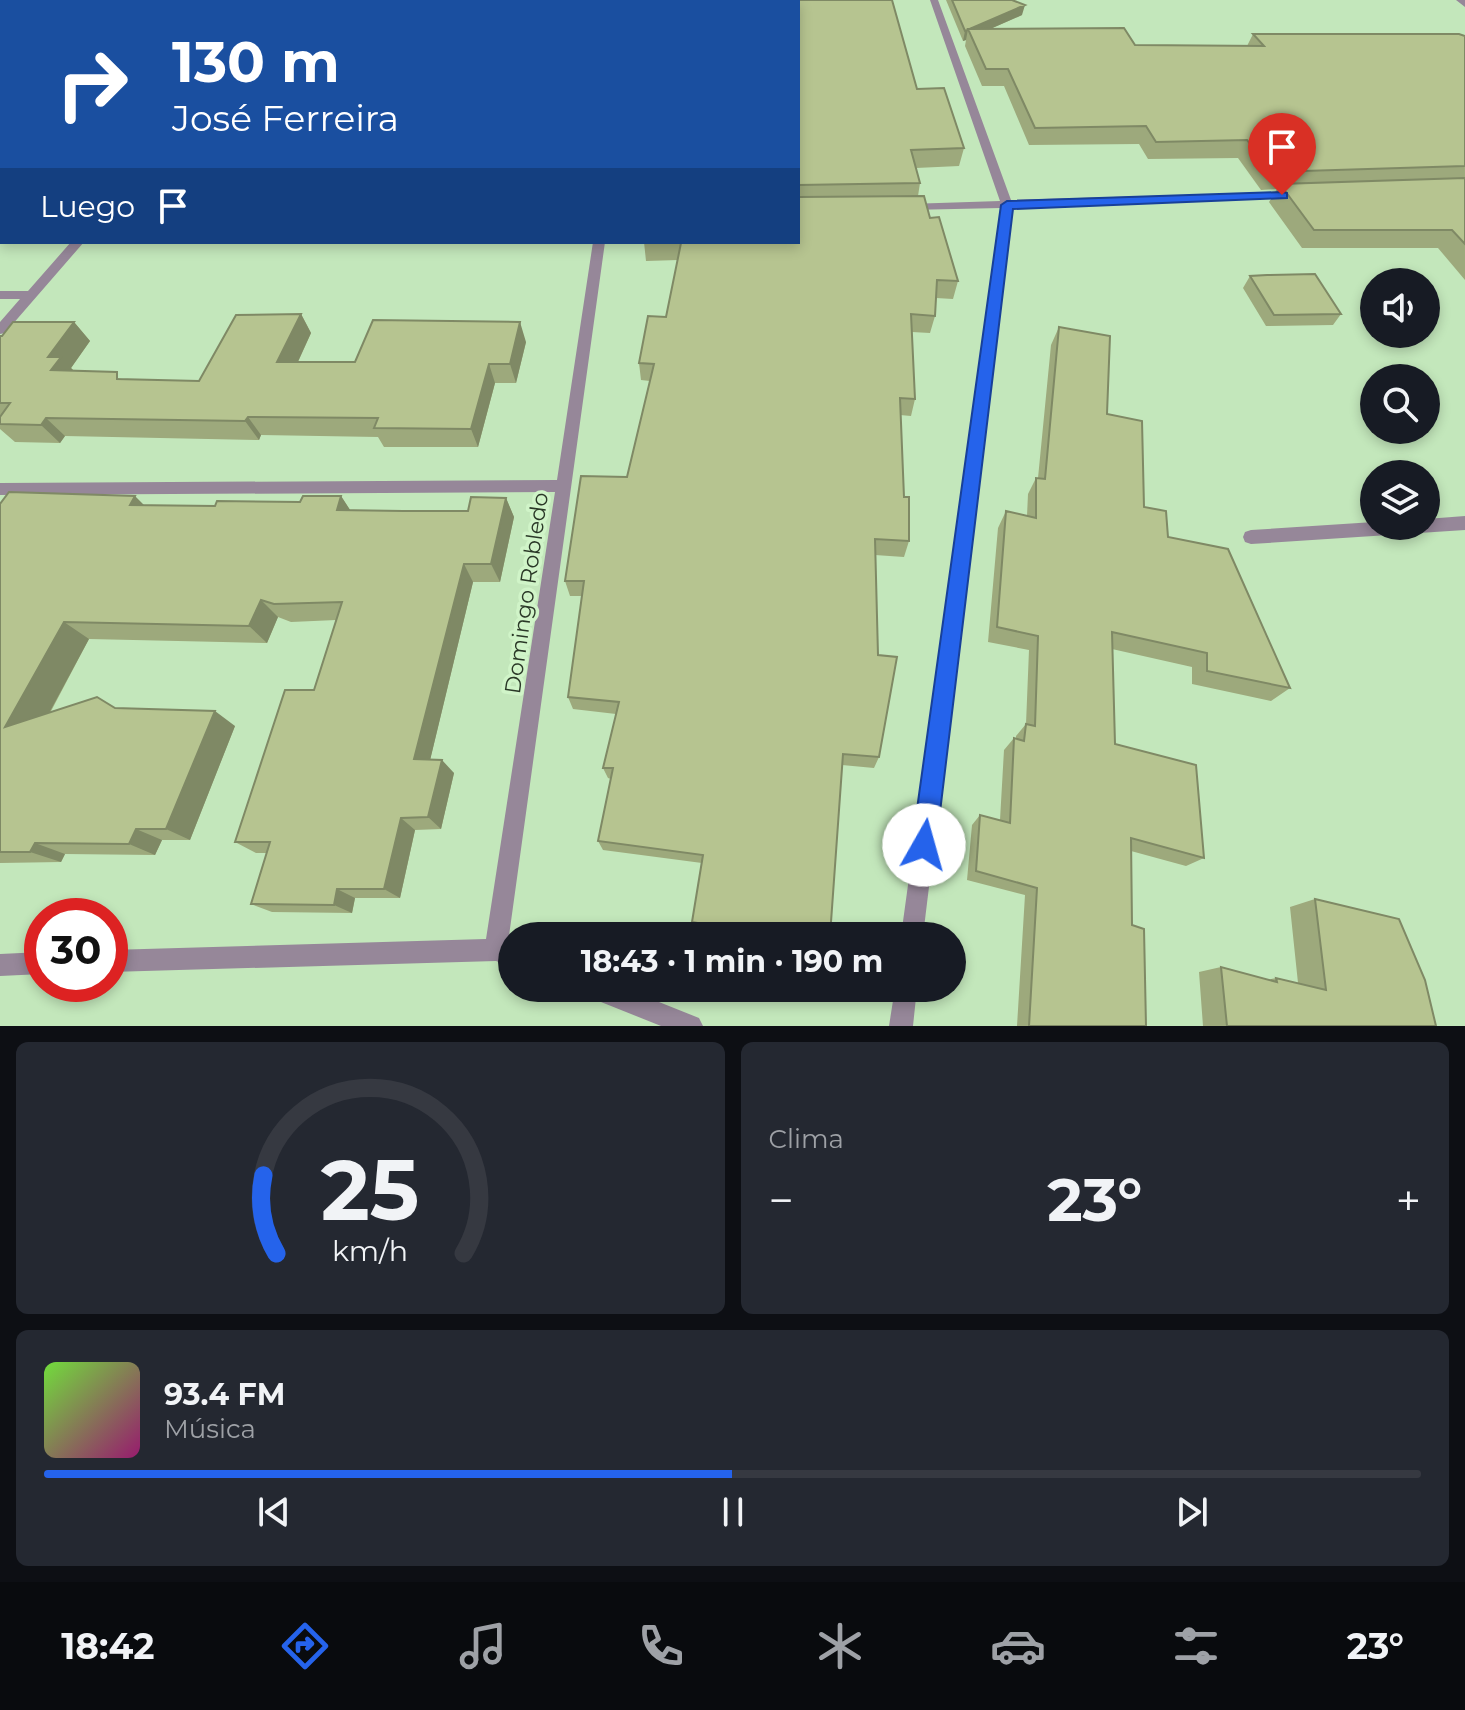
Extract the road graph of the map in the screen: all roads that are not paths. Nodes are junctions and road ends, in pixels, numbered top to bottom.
1 (934, 0) edge
2 (1460, 0) edge
3 (1465, 4) edge
4 (1307, 195) edge
5 (1007, 205) junction
6 (888, 208) edge
7 (76, 244) edge
8 (599, 244) edge
9 (0, 295) edge
10 (31, 295) junction
11 (0, 330) edge
12 (564, 486) junction
13 (0, 489) edge
14 (1465, 523) edge
15 (1440, 525) edge
16 (1360, 530) edge
17 (1251, 537) dead end
18 (508, 922) edge
19 (914, 922) edge
20 (498, 953) edge
21 (128, 961) edge
22 (24, 964) edge
23 (0, 965) edge
24 (630, 1002) edge
25 (904, 1002) edge
26 (691, 1026) edge
27 (901, 1026) edge

1 - 5 street
2 - 3 street
4 - 5 street
5 - 6 street
5 - 19 street
7 - 10 street
8 - 12 street, Domingo Robledo
9 - 10 street
10 - 11 street
12 - 13 street
12 - 18 street, Domingo Robledo
14 - 15 street
16 - 17 street
20 - 21 street
22 - 23 street
24 - 26 street
25 - 27 street

